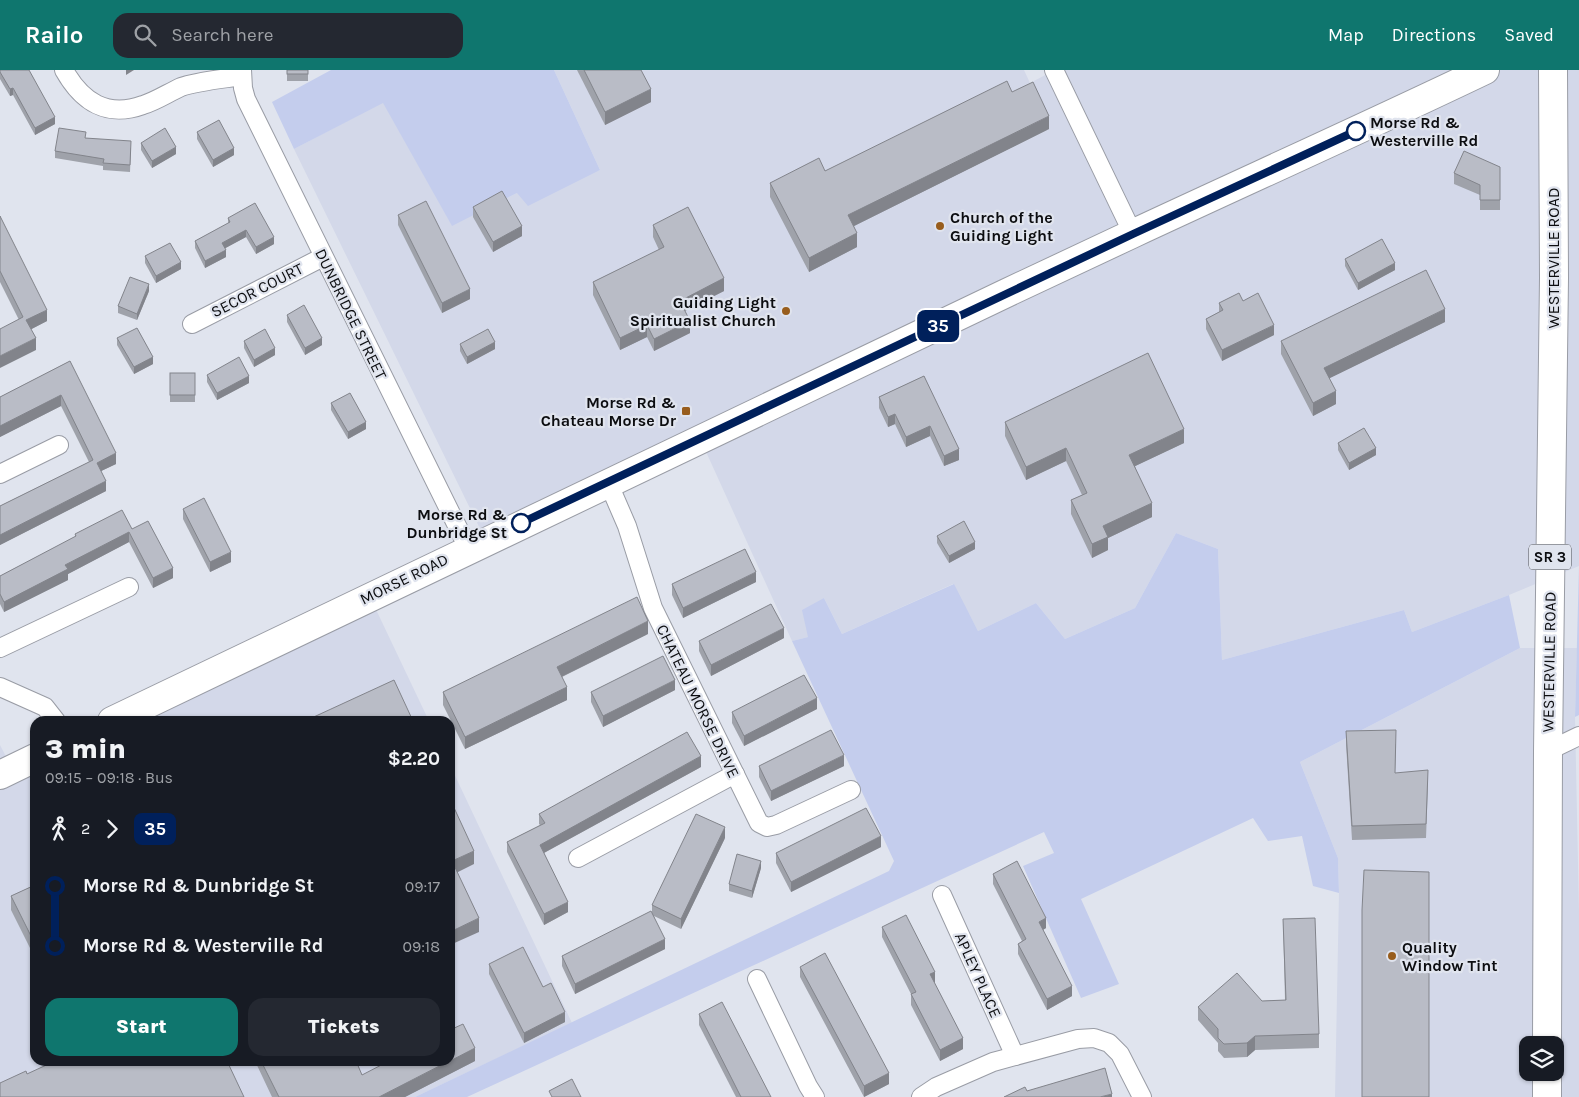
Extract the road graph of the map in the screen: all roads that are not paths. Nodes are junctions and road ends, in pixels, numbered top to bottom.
1 (64, 70) edge
2 (1054, 70) edge
3 (1485, 70) edge
4 (1553, 70) edge
5 (242, 73) edge
6 (1133, 234) junction
7 (323, 257) junction
8 (192, 324) dead end
9 (59, 445) dead end
10 (0, 474) edge
11 (608, 482) junction
12 (468, 548) junction
13 (129, 587) dead end
14 (0, 648) edge
15 (0, 687) edge
16 (52, 716) edge
17 (122, 716) edge
18 (1579, 736) edge
19 (1548, 751) junction
20 (30, 760) edge
21 (735, 774) junction
22 (0, 775) edge
23 (851, 790) dead end
24 (578, 858) dead end
25 (942, 895) dead end
26 (757, 978) dead end
27 (1548, 1036) edge
28 (1015, 1056) junction
29 (1547, 1081) edge
30 (816, 1097) edge
31 (921, 1097) edge
32 (1142, 1097) edge
33 (1548, 1097) edge

1 - 5 street
2 - 6 street
3 - 6 main road, MORSE ROAD
4 - 19 main road, WESTERVILLE ROAD / SR 3
5 - 7 street, DUNBRIDGE STREET
6 - 11 main road, MORSE ROAD
7 - 8 street, SECOR COURT
7 - 12 street, DUNBRIDGE STREET
9 - 10 street
11 - 12 main road, MORSE ROAD
11 - 21 street, CHATEAU MORSE DRIVE
12 - 17 main road, MORSE ROAD
13 - 14 street
15 - 16 street
18 - 19 street
19 - 27 main road, WESTERVILLE ROAD / SR 3
20 - 22 main road
21 - 23 street, CHATEAU MORSE DRIVE
21 - 24 street
25 - 28 street, APLEY PLACE
26 - 30 street
28 - 31 street
28 - 32 street
29 - 33 main road

